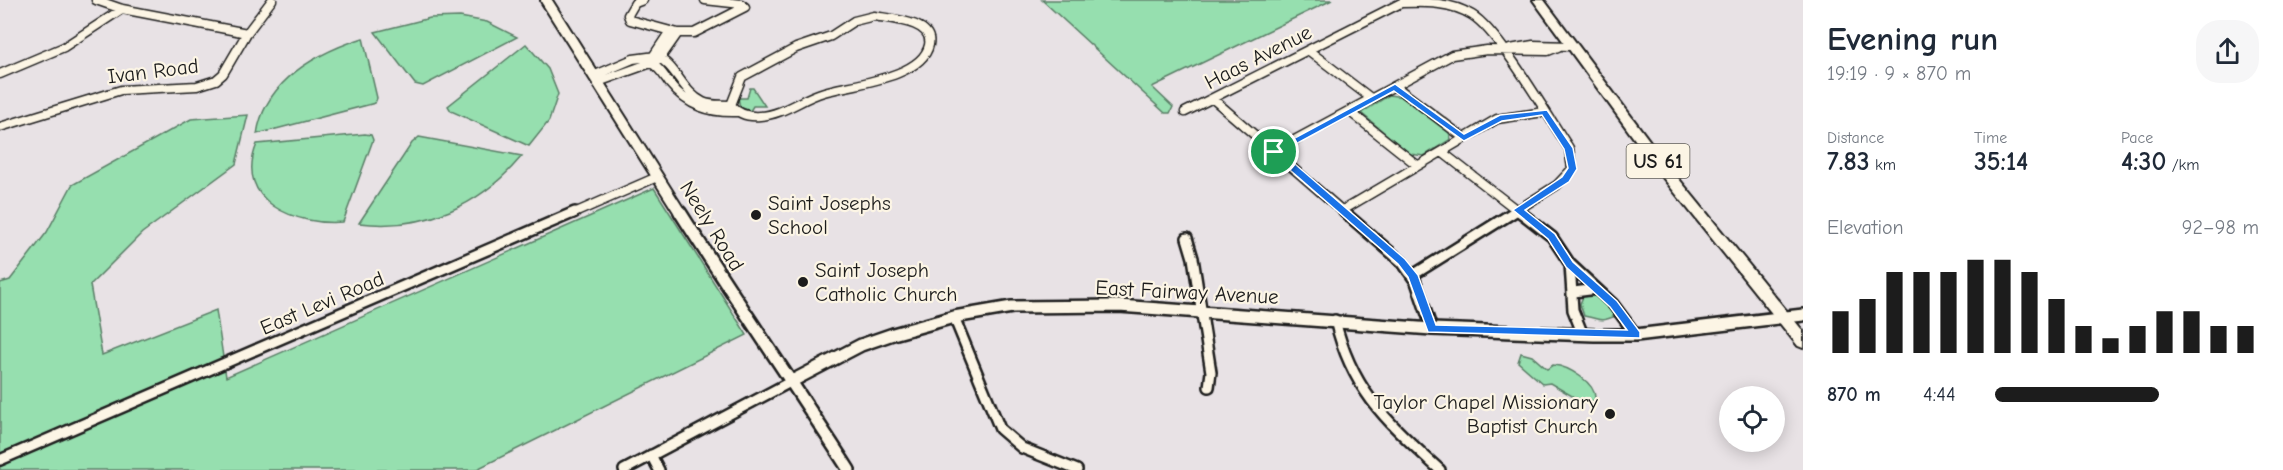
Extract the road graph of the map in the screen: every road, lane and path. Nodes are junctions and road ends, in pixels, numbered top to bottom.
1 (96, 0) edge
2 (272, 0) edge
3 (546, 0) edge
4 (643, 0) edge
5 (705, 0) edge
6 (1538, 0) edge
7 (1448, 1) edge
8 (122, 9) junction
9 (674, 32) junction
10 (247, 33) junction
11 (1564, 46) junction
12 (1506, 49) junction
13 (1308, 50) junction
14 (661, 57) junction
15 (653, 61) junction
16 (0, 74) edge
17 (678, 78) junction
18 (596, 79) junction
19 (668, 81) junction
20 (1395, 87) junction
21 (1212, 99) junction
22 (1372, 99) junction
23 (731, 105) junction
24 (1349, 111) junction
25 (737, 112) junction
26 (1185, 112) dead end
27 (1544, 112) junction
28 (0, 127) edge
29 (1464, 138) junction
30 (1274, 152) junction
31 (1442, 152) junction
32 (1418, 165) junction
33 (657, 177) junction
34 (1342, 210) junction
35 (1518, 210) junction
36 (1187, 238) dead end
37 (1570, 264) junction
38 (1413, 275) junction
39 (1596, 289) junction
40 (1574, 292) junction
41 (1202, 312) junction
42 (1803, 315) edge
43 (1782, 317) junction
44 (954, 318) junction
45 (1335, 320) junction
46 (1432, 329) junction
47 (1583, 335) junction
48 (1636, 335) junction
49 (1803, 342) edge
50 (792, 381) junction
51 (1209, 387) dead end
52 (651, 455) junction
53 (0, 460) edge
54 (624, 470) edge
55 (659, 470) edge
56 (849, 470) edge
57 (1077, 470) edge
58 (1440, 470) edge

1 - 8 street
2 - 10 street, Ivan Road
3 - 18 street, Neely Road
4 - 9 street
5 - 9 street
6 - 11 highway, US 61
7 - 12 street
7 - 13 street, Haas Avenue
8 - 10 street
8 - 16 street
9 - 14 street
9 - 15 street
10 - 28 street, Ivan Road
11 - 12 street
11 - 43 highway, US 61
12 - 20 street
12 - 27 street
13 - 21 street, Haas Avenue
13 - 22 street
14 - 15 street
14 - 17 street
15 - 18 street
15 - 19 street
17 - 19 street
17 - 23 street
18 - 33 street, Neely Road
19 - 25 street
20 - 22 street
20 - 29 street
21 - 26 street, Haas Avenue
21 - 30 street
22 - 24 street
23 - 25 street
23 - 25 street
24 - 30 street
24 - 32 street
27 - 29 street
27 - 35 street
29 - 31 street
30 - 34 street
31 - 32 street
31 - 35 street
32 - 34 street
33 - 50 street, Neely Road
33 - 53 street, East Levi Road
34 - 38 street
35 - 37 street
35 - 38 street
36 - 41 street
37 - 39 street
37 - 40 street
38 - 46 street
39 - 40 street
39 - 48 street
40 - 47 street
41 - 44 street, East Fairway Avenue
41 - 45 street, East Fairway Avenue
41 - 51 street
42 - 43 street, East Fairway Avenue
43 - 48 street, East Fairway Avenue
43 - 49 highway, US 61
44 - 50 street, East Fairway Avenue
44 - 57 street
45 - 46 street, East Fairway Avenue
45 - 58 street
46 - 47 street, East Fairway Avenue
47 - 48 street, East Fairway Avenue
50 - 52 street, East Fairway Avenue
50 - 56 street, Neely Road
52 - 54 street, East Fairway Avenue
52 - 55 street

